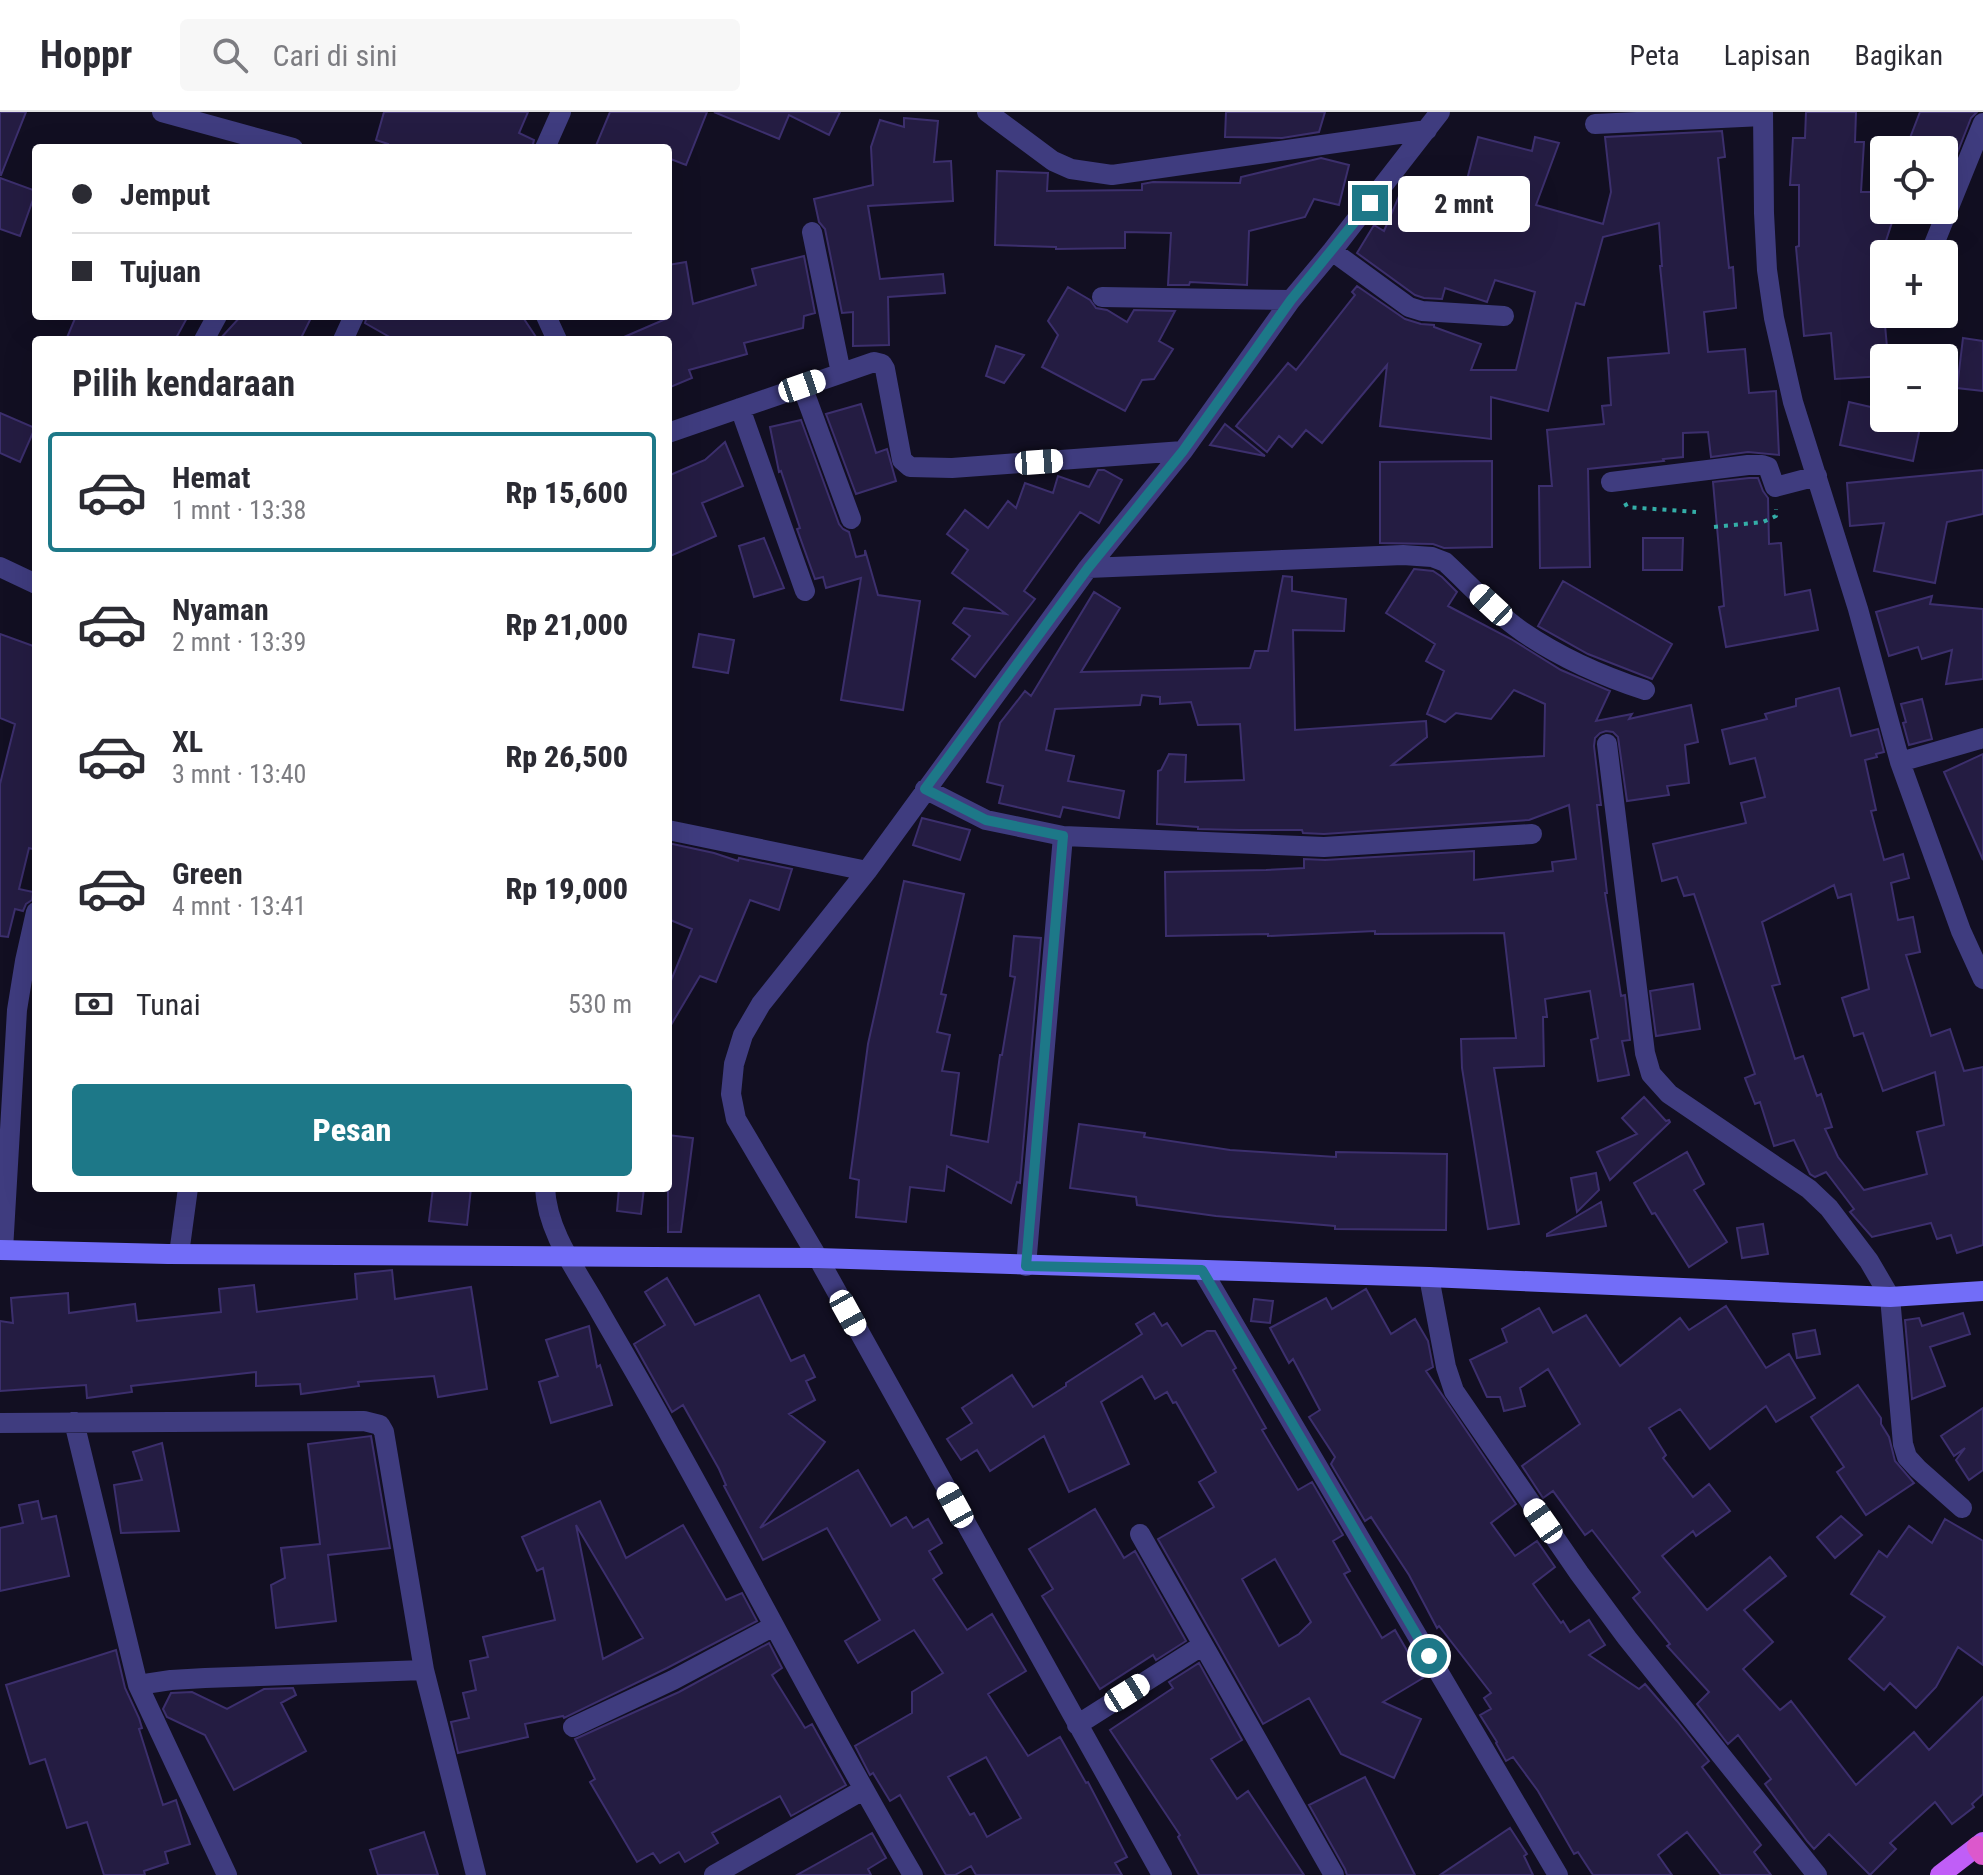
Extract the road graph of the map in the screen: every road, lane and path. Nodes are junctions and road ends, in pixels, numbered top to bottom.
1 (162, 112) edge
2 (561, 112) edge
3 (1440, 112) edge
4 (992, 113) edge
5 (1763, 114) edge
6 (1983, 123) edge
7 (1595, 124) dead end
8 (1427, 130) junction
9 (278, 144) edge
10 (547, 144) edge
11 (812, 232) dead end
12 (1936, 240) edge
13 (1332, 251) junction
14 (1102, 297) dead end
15 (1291, 300) junction
16 (1504, 316) dead end
17 (841, 373) junction
18 (802, 386) junction
19 (740, 408) junction
20 (672, 432) edge
21 (1183, 451) junction
22 (1817, 476) junction
23 (1611, 482) joint
24 (1775, 487) junction
25 (1696, 512) dead end
26 (851, 519) dead end
27 (1714, 527) dead end
28 (0, 567) edge
29 (1088, 568) junction
30 (32, 582) edge
31 (805, 591) dead end
32 (1645, 690) dead end
33 (1983, 738) edge
34 (1607, 744) dead end
35 (1900, 762) junction
36 (925, 789) junction
37 (672, 831) edge
38 (1532, 834) dead end
39 (1063, 836) junction
40 (867, 871) junction
41 (32, 930) edge
42 (1983, 979) edge
43 (187, 1192) edge
44 (545, 1192) edge
45 (2, 1250) edge
46 (179, 1254) junction
47 (568, 1256) junction
48 (818, 1258) junction
49 (1026, 1266) junction
50 (1202, 1270) junction
51 (1429, 1277) junction
52 (1983, 1291) edge
53 (1890, 1297) junction
54 (74, 1422) junction
55 (0, 1423) edge
56 (1962, 1508) dead end
57 (1140, 1534) dead end
58 (774, 1626) junction
59 (1203, 1645) junction
60 (424, 1670) junction
61 (138, 1685) junction
62 (1077, 1725) junction
63 (573, 1727) dead end
64 (863, 1790) junction
65 (1981, 1848) edge
66 (227, 1875) edge
67 (476, 1875) edge
68 (714, 1875) edge
69 (913, 1875) edge
70 (1162, 1875) edge
71 (1334, 1875) edge
72 (1558, 1875) edge
73 (1817, 1875) edge
74 (1940, 1875) edge

1 - 9 street
2 - 10 street
3 - 8 street
4 - 8 street
5 - 7 street
5 - 22 street
6 - 12 street
8 - 13 street
11 - 17 street
13 - 15 street
13 - 16 street
14 - 15 street
15 - 21 street
17 - 18 street
17 - 21 street
18 - 19 street
18 - 26 street
19 - 20 street
19 - 31 street
21 - 29 street
22 - 24 street
22 - 35 street
23 - 24 street
23 - 25 path
24 - 27 path
28 - 30 street
29 - 32 street
29 - 36 street
33 - 35 street
34 - 53 street
35 - 42 street
36 - 39 street
36 - 40 street
37 - 40 street
38 - 39 street
39 - 49 street
40 - 48 street
41 - 45 street
43 - 46 street
44 - 47 street
45 - 46 main road
46 - 47 main road
47 - 48 main road
47 - 58 street
48 - 49 main road
48 - 62 street
49 - 50 main road
50 - 51 main road
50 - 72 street
51 - 53 main road
51 - 73 street
52 - 53 main road
53 - 56 street
54 - 55 street
54 - 60 street
54 - 61 street
57 - 59 street
58 - 63 street
58 - 64 street
59 - 62 street
59 - 71 street
60 - 61 street
60 - 67 street
61 - 66 street
62 - 70 street
64 - 68 street
64 - 69 street
65 - 74 main road

